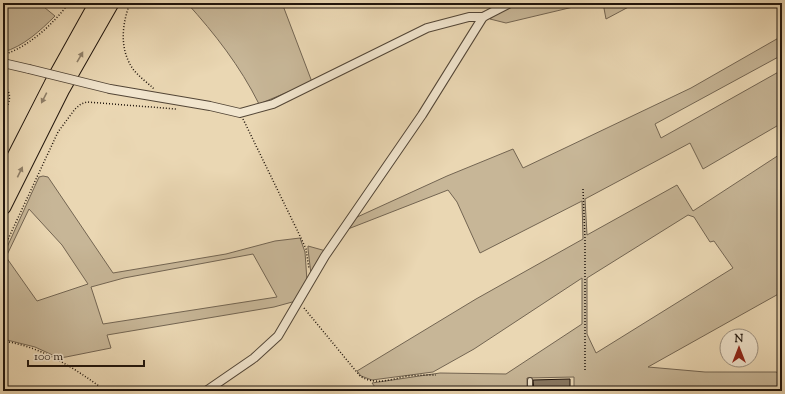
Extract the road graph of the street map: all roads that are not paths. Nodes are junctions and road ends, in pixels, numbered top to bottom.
1 (97, 3) edge
2 (111, 3) edge
3 (510, 3) edge
4 (483, 17) junction
5 (3, 63) edge
6 (3, 180) edge
7 (3, 207) edge
8 (530, 380) dead end
9 (206, 391) edge
10 (427, 391) edge
11 (496, 391) edge
12 (530, 391) edge

1 -> 6 highway
7 -> 2 highway
3 - 4 street
4 - 5 street, bridge
4 - 9 street
8 - 12 lane
10 - 11 lane

